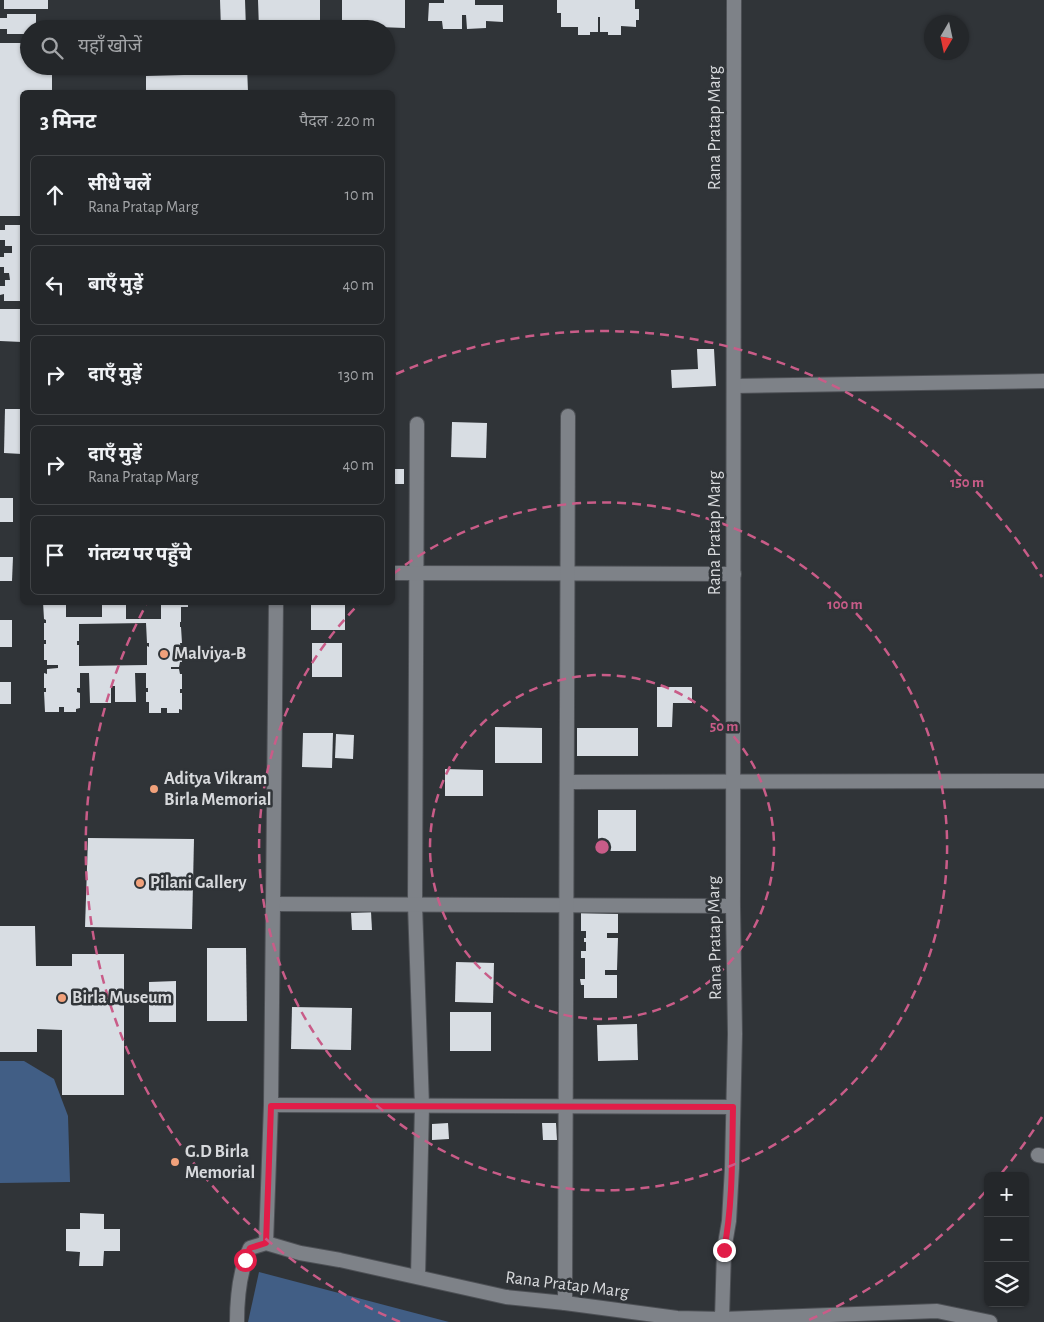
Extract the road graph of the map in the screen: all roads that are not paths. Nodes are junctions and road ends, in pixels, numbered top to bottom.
1 (734, 0) edge
2 (1044, 381) edge
3 (734, 386) junction
4 (568, 416) dead end
5 (416, 424) dead end
6 (395, 573) edge
7 (416, 573) junction
8 (567, 574) junction
9 (734, 574) junction
10 (276, 605) edge
11 (1044, 781) edge
12 (566, 782) junction
13 (734, 783) junction
14 (273, 904) junction
15 (415, 905) junction
16 (566, 905) junction
17 (733, 906) junction
18 (271, 1106) junction
19 (422, 1106) junction
20 (565, 1107) junction
21 (733, 1107) junction
22 (266, 1243) junction
23 (418, 1277) junction
24 (565, 1302) junction
25 (722, 1318) junction
26 (237, 1322) edge
27 (990, 1322) edge

1 - 3 street, Rana Pratap Marg
2 - 3 street
3 - 9 street, Rana Pratap Marg
4 - 8 street
5 - 7 street
6 - 7 street
7 - 8 street
7 - 15 street
8 - 9 street
8 - 12 street
9 - 13 street, Rana Pratap Marg
10 - 14 street
11 - 13 street
12 - 13 street
12 - 16 street
13 - 17 street, Rana Pratap Marg
14 - 15 street
14 - 18 street
15 - 16 street
15 - 19 street
16 - 17 street
16 - 20 street
17 - 21 street, Rana Pratap Marg
18 - 19 street
18 - 22 street
19 - 20 street
19 - 23 street
20 - 21 street
20 - 24 street
21 - 25 street, Rana Pratap Marg
22 - 23 street, Rana Pratap Marg
22 - 26 street
23 - 24 street, Rana Pratap Marg
24 - 25 street, Rana Pratap Marg
25 - 27 street

